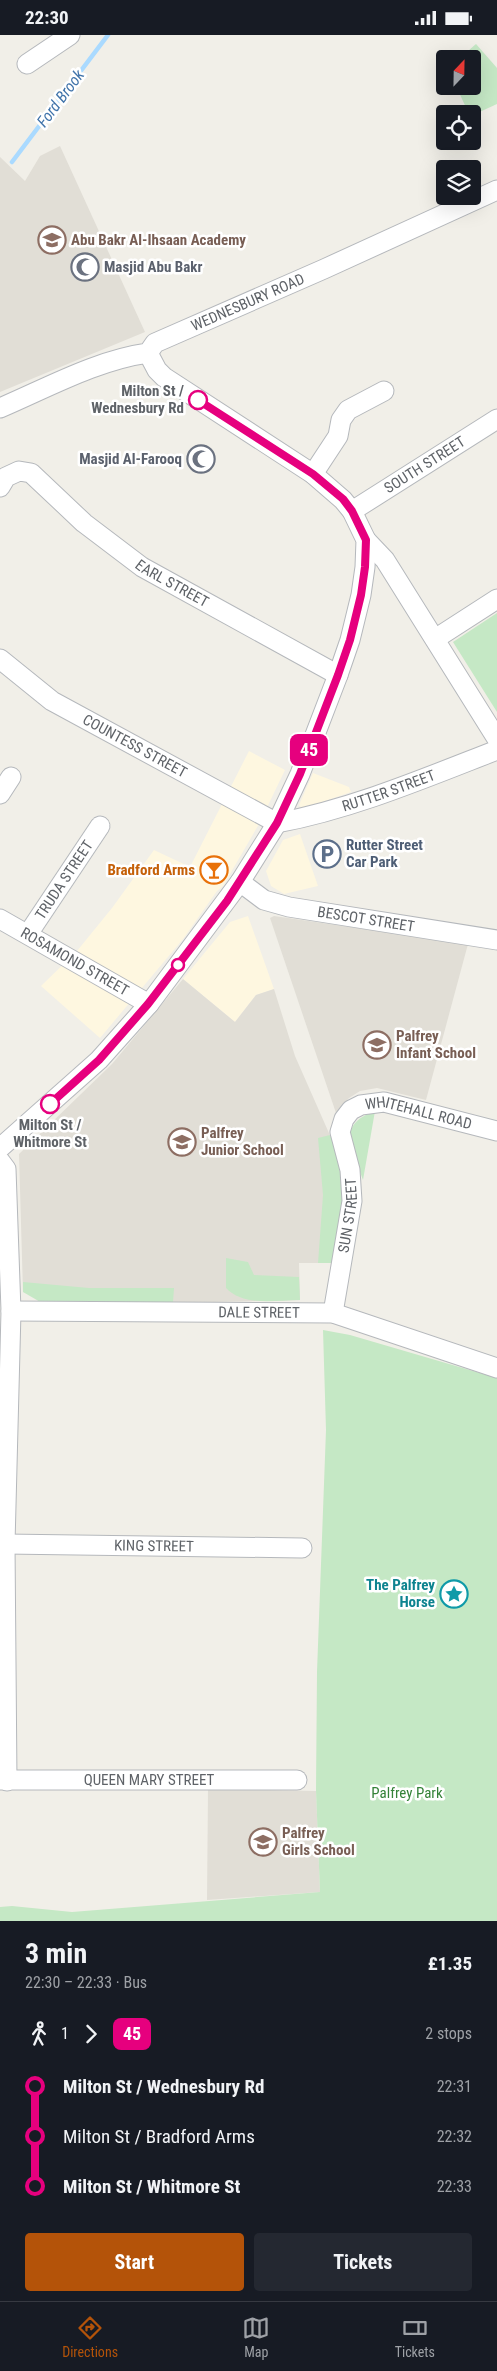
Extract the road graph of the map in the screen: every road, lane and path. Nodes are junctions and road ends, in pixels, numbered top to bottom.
1 (70, 35) edge
2 (27, 64) dead end
3 (497, 190) edge
4 (148, 353) junction
5 (384, 391) dead end
6 (0, 408) edge
7 (497, 419) edge
8 (313, 474) junction
9 (0, 487) edge
10 (352, 511) junction
11 (366, 540) junction
12 (497, 599) edge
13 (435, 639) junction
14 (0, 659) edge
15 (338, 675) junction
16 (497, 739) edge
17 (497, 750) edge
18 (11, 777) dead end
19 (0, 794) edge
20 (277, 823) junction
21 (100, 826) dead end
22 (240, 882) junction
23 (0, 919) edge
24 (28, 934) junction
25 (497, 940) edge
26 (148, 1004) junction
27 (344, 1119) joint
28 (497, 1131) edge
29 (0, 1149) edge
30 (0, 1161) edge
31 (12, 1311) junction
32 (332, 1313) junction
33 (497, 1368) edge
34 (6, 1544) junction
35 (302, 1547) dead end
36 (298, 1780) dead end
37 (4, 1781) edge

1 - 2 street
3 - 4 street, WEDNESBURY ROAD
4 - 6 street, WEDNESBURY ROAD
4 - 8 street
5 - 8 street
7 - 10 street, SOUTH STREET
8 - 10 street
9 - 15 street, EARL STREET
10 - 11 street
11 - 13 street
11 - 15 street
12 - 13 street
13 - 16 street
14 - 20 street, COUNTESS STREET
15 - 20 street
17 - 20 street, RUTTER STREET
18 - 19 street
20 - 22 street
21 - 24 street, TRUDA STREET
22 - 25 street, BESCOT STREET
22 - 26 street
23 - 24 street, ROSAMOND STREET
24 - 26 street, ROSAMOND STREET
26 - 29 street
27 - 28 street, WHITEHALL ROAD
27 - 32 street, SUN STREET
30 - 31 street
31 - 32 street, DALE STREET
31 - 34 street
32 - 33 street, DALE STREET
34 - 35 street, KING STREET
34 - 37 street
36 - 37 street, QUEEN MARY STREET

